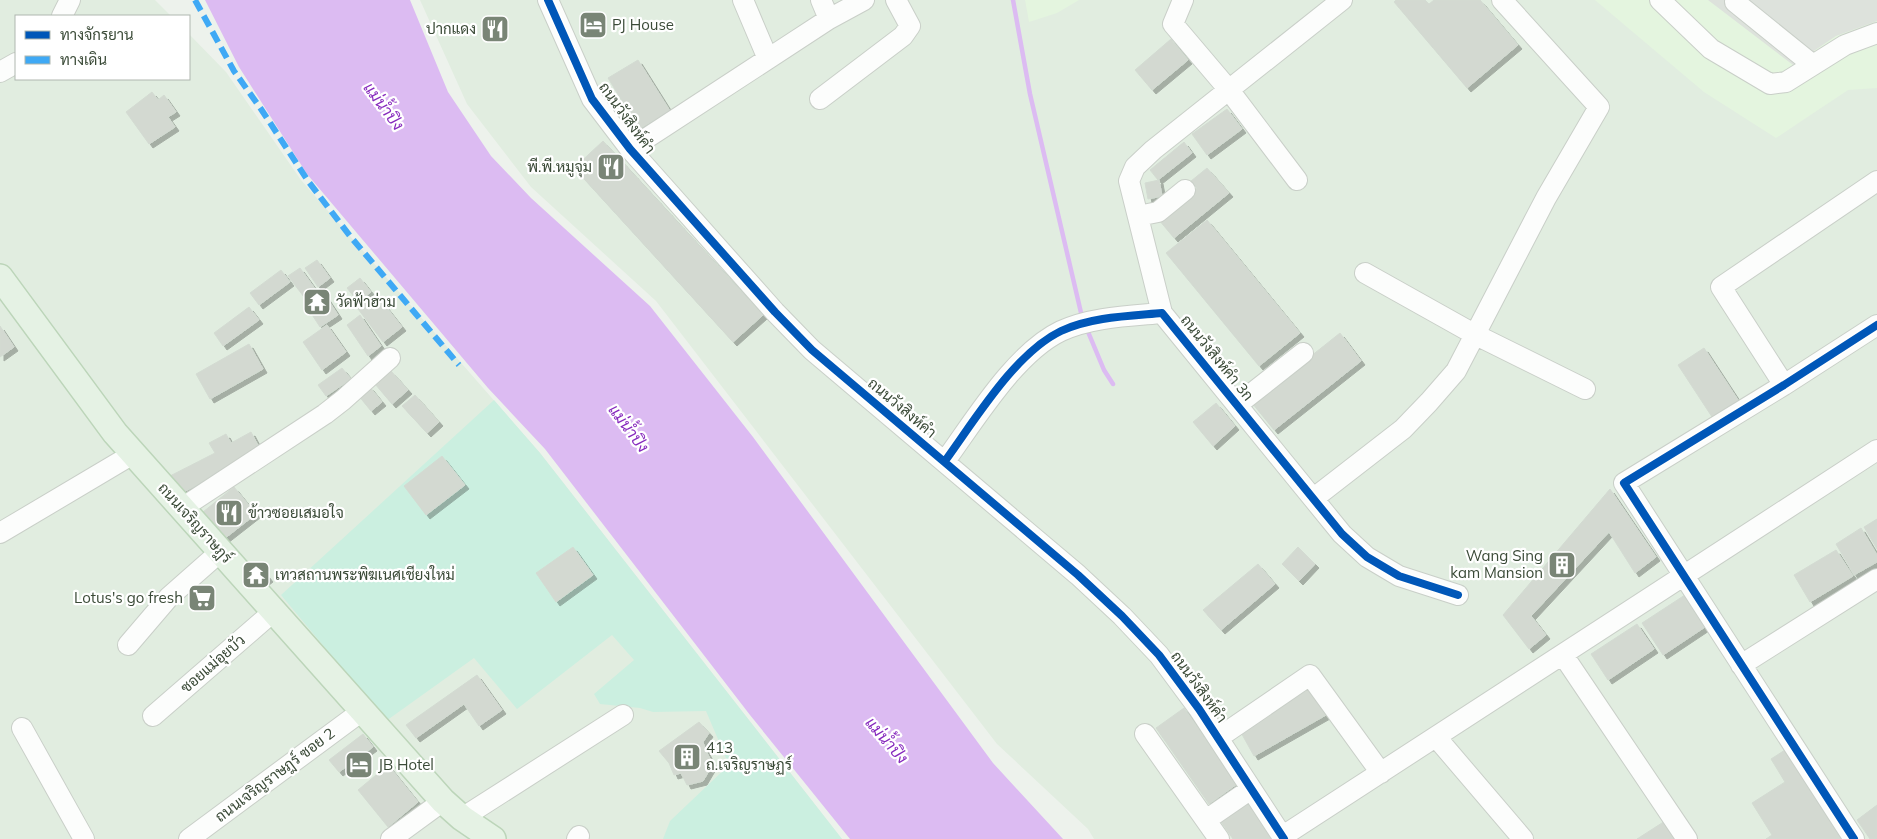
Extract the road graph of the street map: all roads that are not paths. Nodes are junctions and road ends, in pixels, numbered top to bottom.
1 (70, 0) edge
2 (548, 0) edge
3 (743, 0) edge
4 (821, 0) edge
5 (864, 0) edge
6 (896, 0) edge
7 (1183, 0) edge
8 (1342, 0) edge
9 (1502, 0) edge
10 (1660, 0) edge
11 (1737, 0) edge
12 (1321, 6) edge
13 (62, 15) edge
14 (829, 19) junction
15 (1877, 33) edge
16 (768, 59) junction
17 (15, 64) edge
18 (1813, 65) junction
19 (0, 72) edge
20 (1229, 90) junction
21 (820, 99) dead end
22 (630, 149) junction
23 (1297, 180) dead end
24 (1877, 181) edge
25 (1185, 190) dead end
26 (1138, 216) junction
27 (1366, 273) dead end
28 (0, 277) edge
29 (1162, 313) junction
30 (1877, 326) edge
31 (1474, 334) junction
32 (1303, 354) dead end
33 (390, 358) dead end
34 (1784, 385) junction
35 (1585, 389) dead end
36 (1237, 405) junction
37 (1877, 450) edge
38 (133, 454) junction
39 (945, 461) junction
40 (1314, 498) junction
41 (182, 508) junction
42 (0, 533) edge
43 (220, 552) junction
44 (1683, 575) junction
45 (1877, 579) edge
46 (1458, 595) dead end
47 (273, 612) junction
48 (128, 645) dead end
49 (1563, 654) junction
50 (1741, 665) junction
51 (362, 711) junction
52 (623, 715) dead end
53 (153, 716) dead end
54 (22, 728) dead end
55 (1145, 734) dead end
56 (1436, 737) junction
57 (1218, 738) junction
58 (1381, 773) junction
59 (1251, 788) junction
60 (443, 801) junction
61 (462, 818) junction
62 (1206, 820) junction
63 (1515, 837) edge
64 (1283, 838) edge
65 (84, 839) edge
66 (189, 839) edge
67 (391, 839) edge
68 (492, 839) edge
69 (1219, 839) edge
70 (1688, 839) edge
71 (1854, 839) edge

1 - 13 street
2 - 22 street, ถนนวังสิงห์คำ
3 - 16 street
4 - 14 street
5 - 14 street
6 - 21 street
7 - 20 street
8 - 12 street
9 - 31 street
10 - 18 street
11 - 18 street
12 - 20 street
14 - 16 street
15 - 18 street
16 - 22 street
17 - 19 street
20 - 23 street
20 - 26 street
22 - 39 street, ถนนวังสิงห์คำ
24 - 34 street
25 - 26 street
26 - 29 street
27 - 31 street
28 - 38 main road, ถนนเจริญราษฎร์
29 - 36 street, ถนนวังสิงห์คำ 3ก
29 - 39 street, ถนนวังสิงห์คำ 3ก
30 - 34 street
31 - 35 street
31 - 40 street
32 - 36 street
33 - 41 street
34 - 44 street
36 - 40 street, ถนนวังสิงห์คำ 3ก
37 - 44 street
38 - 41 main road, ถนนเจริญราษฎร์
38 - 42 street
39 - 57 street, ถนนวังสิงห์คำ
40 - 46 street, ถนนวังสิงห์คำ 3ก
41 - 43 main road, ถนนเจริญราษฎร์
43 - 47 main road, ถนนเจริญราษฎร์
43 - 48 street
44 - 49 street
44 - 50 street
45 - 50 street
47 - 51 main road, ถนนเจริญราษฎร์
47 - 53 street, ซอยแม่อุยบัว
49 - 56 street
49 - 70 street
50 - 71 street
51 - 60 main road, ถนนเจริญราษฎร์
51 - 66 street, ถนนเจริญราษฎร์ ซอย 2
52 - 61 street
54 - 65 street
55 - 62 street
56 - 58 street
56 - 63 street
57 - 58 street
57 - 59 street, ถนนวังสิงห์คำ
58 - 64 street
59 - 62 street
59 - 64 street, ถนนวังสิงห์คำ
60 - 61 main road, ถนนเจริญราษฎร์
60 - 67 street
61 - 68 main road, ถนนเจริญราษฎร์
62 - 69 street

